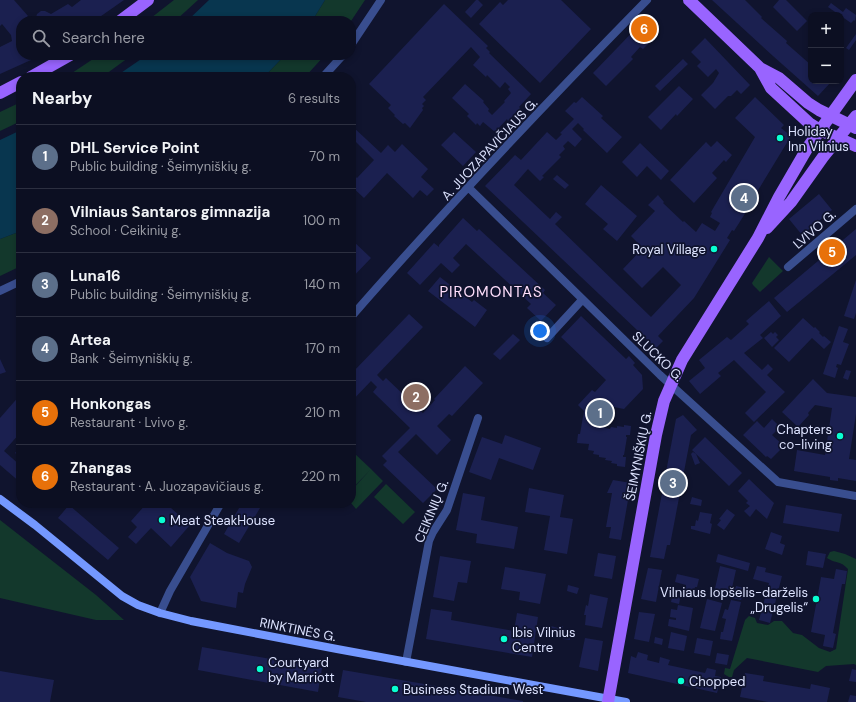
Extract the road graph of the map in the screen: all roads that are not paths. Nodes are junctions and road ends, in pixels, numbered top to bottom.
1 (148, 0) edge
2 (381, 0) edge
3 (647, 0) edge
4 (689, 0) edge
5 (127, 16) edge
6 (356, 37) edge
7 (61, 60) edge
8 (339, 60) edge
9 (760, 68) junction
10 (40, 72) edge
11 (328, 72) edge
12 (856, 80) edge
13 (16, 85) edge
14 (0, 93) edge
15 (830, 116) junction
16 (854, 123) edge
17 (820, 130) junction
18 (838, 139) junction
19 (856, 146) edge
20 (468, 188) junction
21 (856, 209) edge
22 (758, 238) junction
23 (788, 267) dead end
24 (16, 283) edge
25 (0, 291) edge
26 (582, 300) junction
27 (356, 311) edge
28 (547, 338) dead end
29 (671, 385) junction
30 (478, 418) dead end
31 (856, 496) edge
32 (0, 499) edge
33 (217, 508) edge
34 (160, 613) junction
35 (406, 662) junction
36 (608, 700) edge
37 (626, 702) edge

1 - 5 main road
2 - 6 street
3 - 20 street, A. JUOZAPAVIČIAUS G.
4 - 9 main road
7 - 10 main road
8 - 11 street
9 - 15 main road
9 - 17 main road
12 - 15 main road, ŠEIMYNIŠKIŲ G.
13 - 14 main road
15 - 16 main road
15 - 17 main road, ŠEIMYNIŠKIŲ G.
16 - 18 main road, ŠEIMYNIŠKIŲ G.
17 - 18 main road
17 - 22 main road, ŠEIMYNIŠKIŲ G.
18 - 19 main road
18 - 22 main road, ŠEIMYNIŠKIŲ G.
20 - 26 street, SLUCKO G.
20 - 27 street, A. JUOZAPAVIČIAUS G.
21 - 23 street, LVIVO G.
22 - 29 main road, ŠEIMYNIŠKIŲ G.
24 - 25 street
26 - 28 street
26 - 29 street, SLUCKO G.
29 - 31 street, SLUCKO G.
29 - 36 main road, ŠEIMYNIŠKIŲ G.
30 - 35 street, CEIKINIŲ G.
32 - 34 main road, RINKTINĖS G.
33 - 34 street
34 - 35 main road, RINKTINĖS G.
35 - 36 main road, RINKTINĖS G.
36 - 37 main road, RINKTINĖS G.

